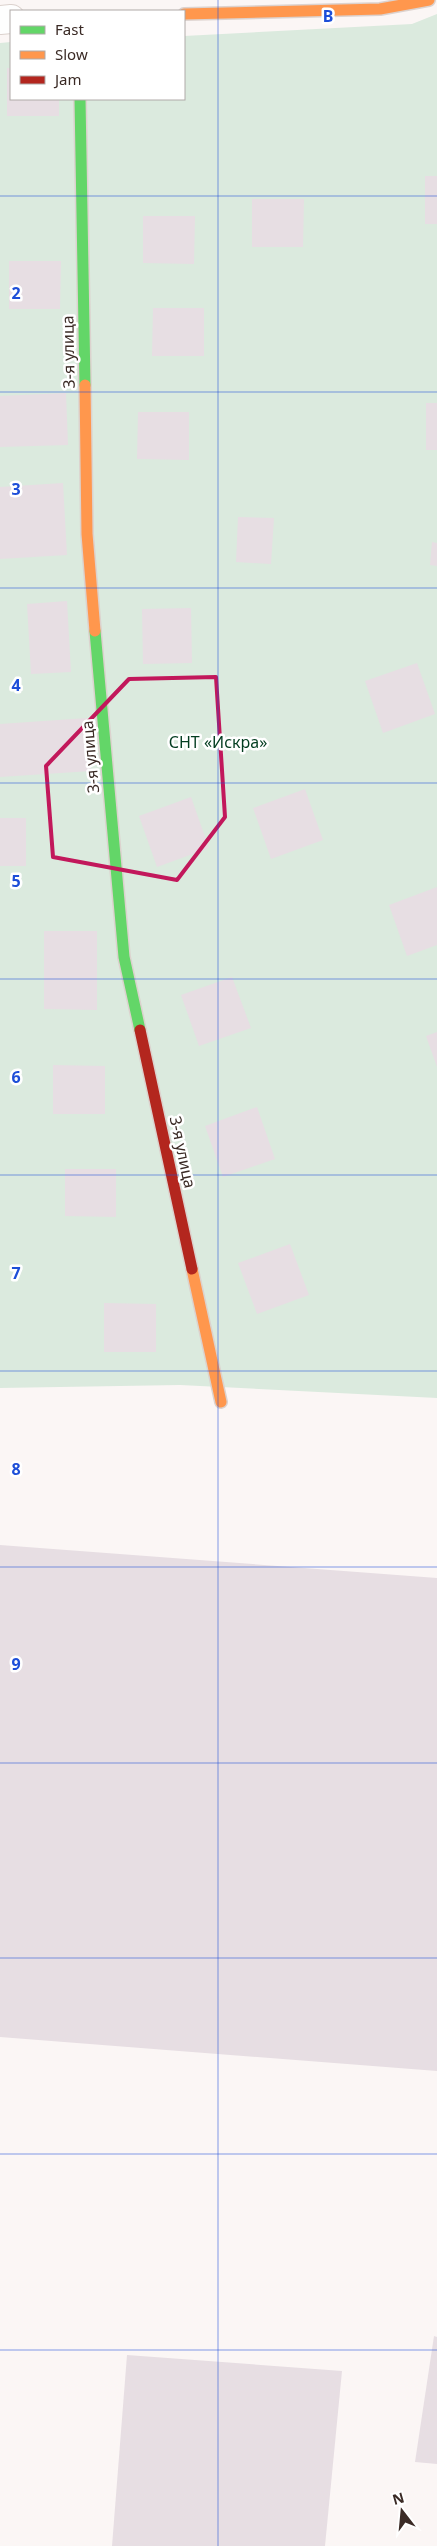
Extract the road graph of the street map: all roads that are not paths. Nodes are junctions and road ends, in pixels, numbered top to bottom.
1 (429, 0) edge
2 (185, 14) edge
3 (80, 100) edge
4 (221, 1402) dead end

1 - 2 street
3 - 4 street, 3-я улица

